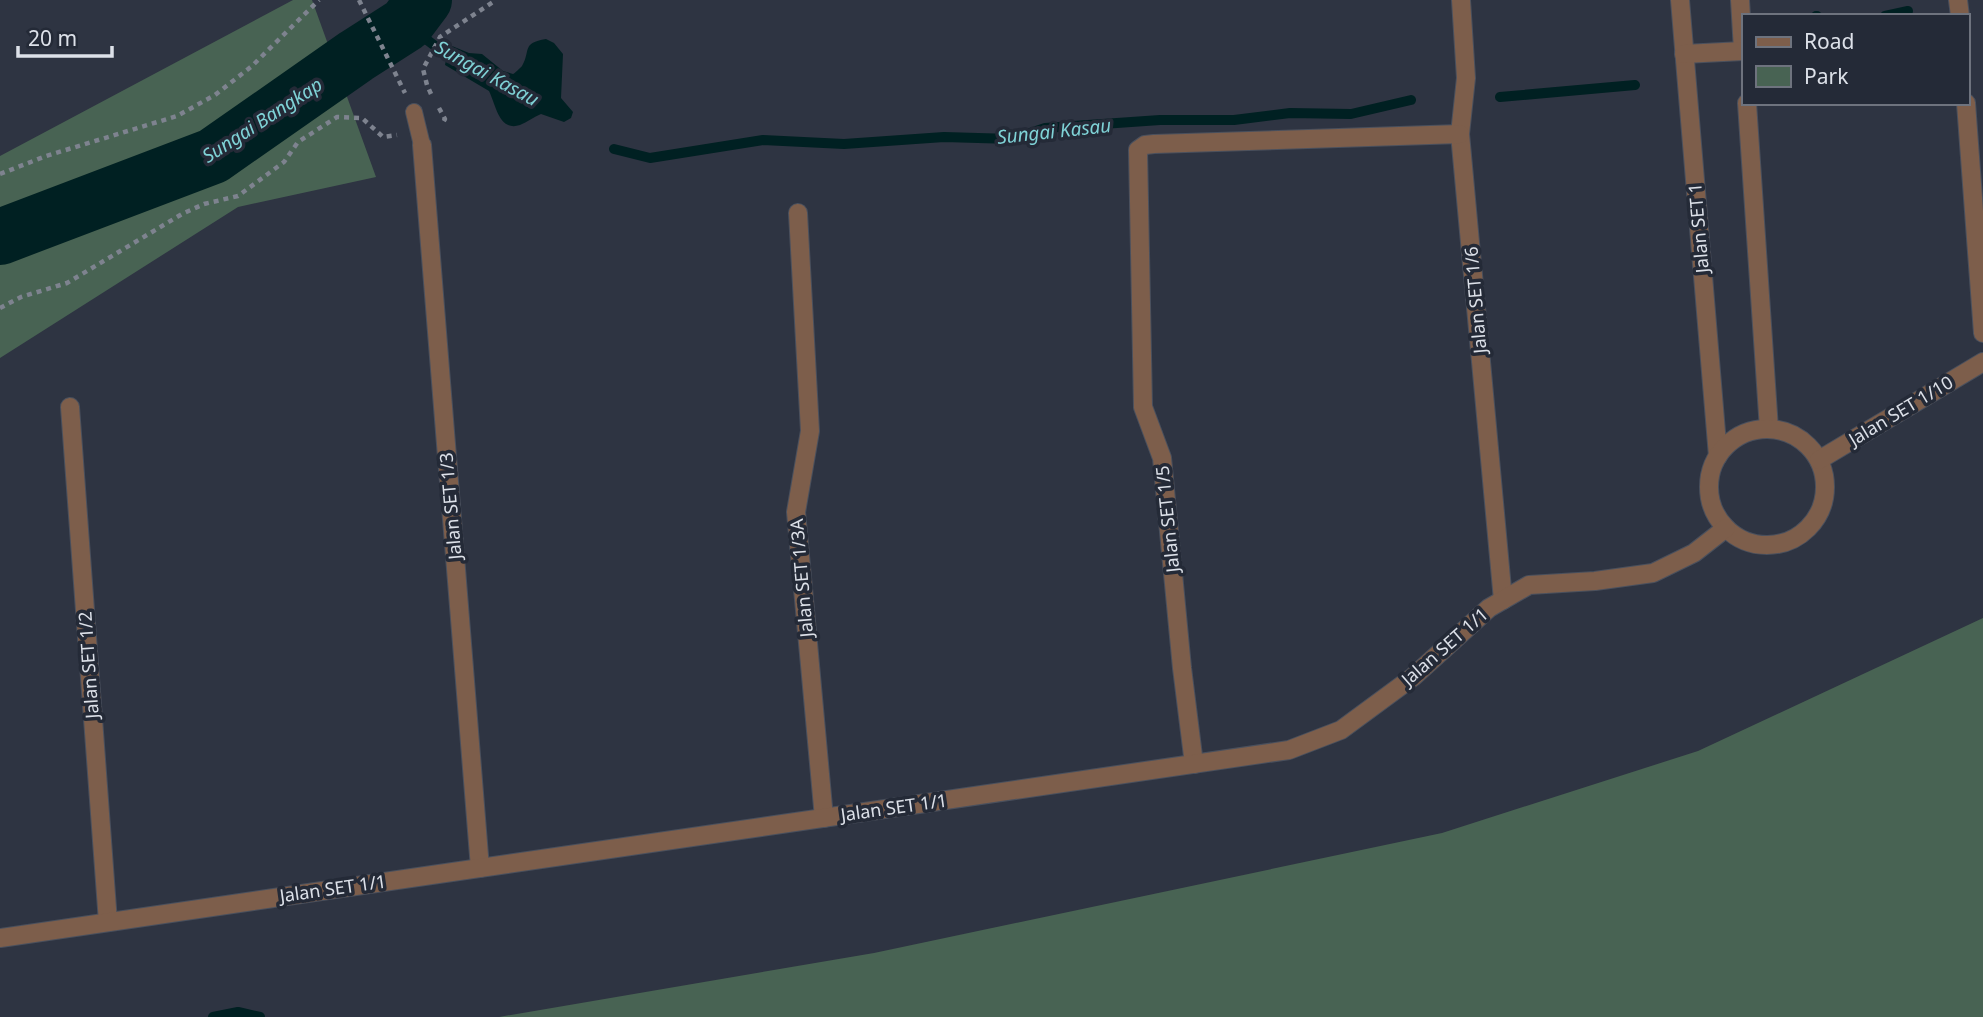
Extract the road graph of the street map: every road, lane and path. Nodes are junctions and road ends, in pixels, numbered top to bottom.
1 (319, 0) edge
2 (359, 0) edge
3 (496, 0) edge
4 (1461, 0) edge
5 (1679, 0) edge
6 (1740, 0) edge
7 (1742, 34) edge
8 (1742, 51) edge
9 (1684, 54) junction
10 (1747, 105) edge
11 (1966, 105) edge
12 (414, 112) joint
13 (1460, 134) junction
14 (420, 138) junction
15 (0, 174) edge
16 (798, 213) dead end
17 (0, 308) edge
18 (1983, 333) edge
19 (1983, 362) edge
20 (70, 407) dead end
21 (1769, 429) junction
22 (1718, 456) junction
23 (1818, 460) junction
24 (1726, 528) junction
25 (1503, 600) junction
26 (1194, 764) junction
27 (824, 818) junction
28 (480, 868) junction
29 (108, 922) junction
30 (0, 937) edge

1 - 15 path
2 - 12 path
3 - 14 path
4 - 13 street, Jalan SET 1/6
5 - 9 street, Jalan SET 1
6 - 7 street
8 - 9 street
9 - 22 street, Jalan SET 1
10 - 21 street
11 - 18 street
12 - 14 lane
13 - 25 street, Jalan SET 1/6
13 - 26 street, Jalan SET 1/5
14 - 17 path
14 - 28 street, Jalan SET 1/3
16 - 27 street, Jalan SET 1/3A
19 - 23 street, Jalan SET 1/10
20 - 29 street, Jalan SET 1/2
21 - 22 street
21 - 23 street
22 - 24 street
23 - 24 street
24 - 25 street, Jalan SET 1/1
25 - 26 street, Jalan SET 1/1
26 - 27 street, Jalan SET 1/1
27 - 28 street, Jalan SET 1/1
28 - 29 street, Jalan SET 1/1
29 - 30 street, Jalan SET 1/1

